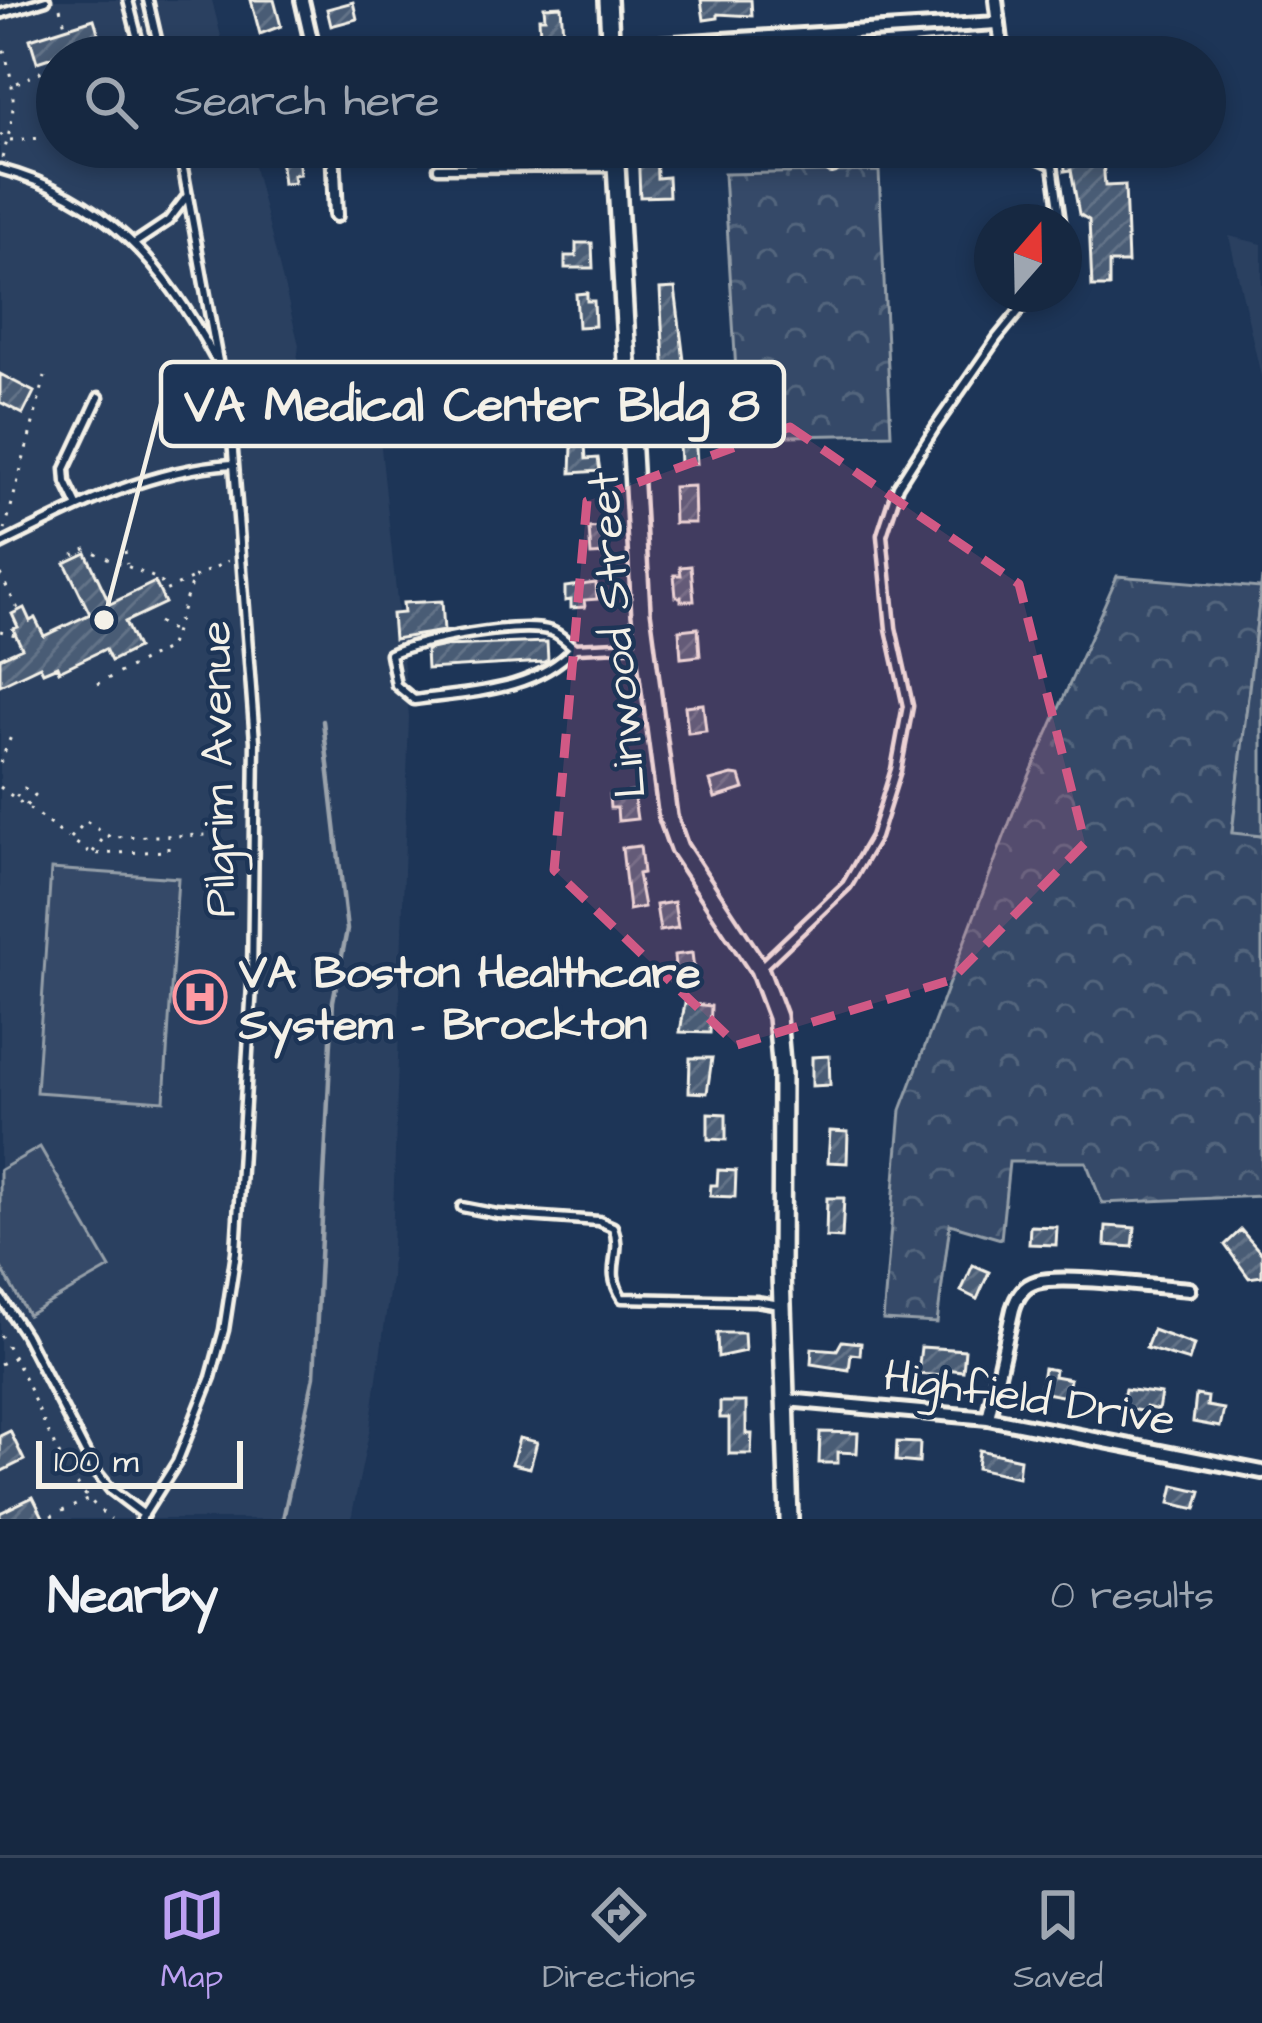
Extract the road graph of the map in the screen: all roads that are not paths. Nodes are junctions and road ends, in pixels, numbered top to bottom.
1 (46, 0) edge
2 (128, 0) edge
3 (148, 0) edge
4 (302, 0) edge
5 (608, 0) edge
6 (996, 0) edge
7 (0, 14) edge
8 (997, 23) junction
9 (138, 36) edge
10 (157, 36) edge
11 (310, 36) edge
12 (610, 36) edge
13 (832, 36) edge
14 (999, 36) edge
15 (0, 166) edge
16 (183, 168) edge
17 (334, 168) edge
18 (616, 168) edge
19 (1053, 168) edge
20 (188, 195) junction
21 (1058, 204) edge
22 (336, 215) dead end
23 (135, 243) junction
24 (1018, 312) edge
25 (218, 365) junction
26 (99, 397) dead end
27 (234, 464) junction
28 (78, 507) junction
29 (2, 541) edge
30 (644, 645) junction
31 (575, 648) junction
32 (759, 969) junction
33 (462, 1207) dead end
34 (1189, 1288) dead end
35 (0, 1297) edge
36 (784, 1306) junction
37 (786, 1400) junction
38 (988, 1418) junction
39 (1262, 1472) edge
40 (142, 1517) edge
41 (789, 1519) edge

1 - 7 lane
2 - 9 lane
3 - 10 lane
4 - 11 street
5 - 12 street
6 - 8 street
8 - 13 street
8 - 14 street
15 - 23 lane
16 - 20 lane, Pilgrim Avenue
17 - 22 street
18 - 30 street, Linwood Street
19 - 21 lane
20 - 23 lane
20 - 25 lane, Pilgrim Avenue
23 - 25 lane
24 - 32 lane
25 - 27 lane, Pilgrim Avenue
26 - 28 lane
27 - 28 lane
27 - 40 lane, Pilgrim Avenue
28 - 29 lane
30 - 31 lane
30 - 32 street, Linwood Street
31 - 31 lane
32 - 36 street, Linwood Street
33 - 36 lane
34 - 38 street
35 - 40 lane
36 - 37 street, Linwood Street
37 - 38 street, Highfield Drive
37 - 41 street, Linwood Street
38 - 39 street, Highfield Drive

